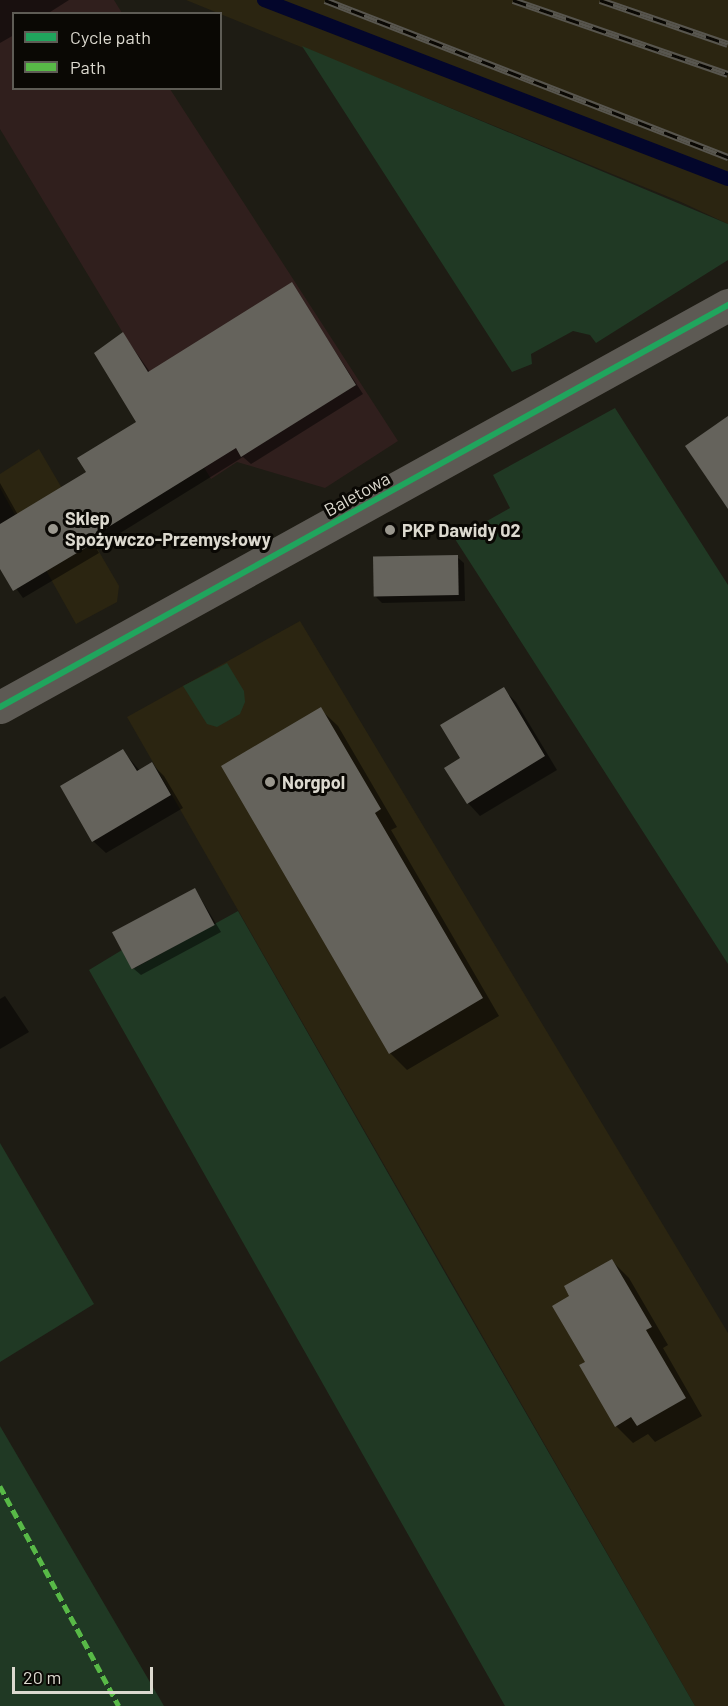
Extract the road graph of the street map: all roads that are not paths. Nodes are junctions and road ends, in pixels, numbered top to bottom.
1 (728, 305) edge
2 (0, 707) edge

1 - 2 street, Baletowa

